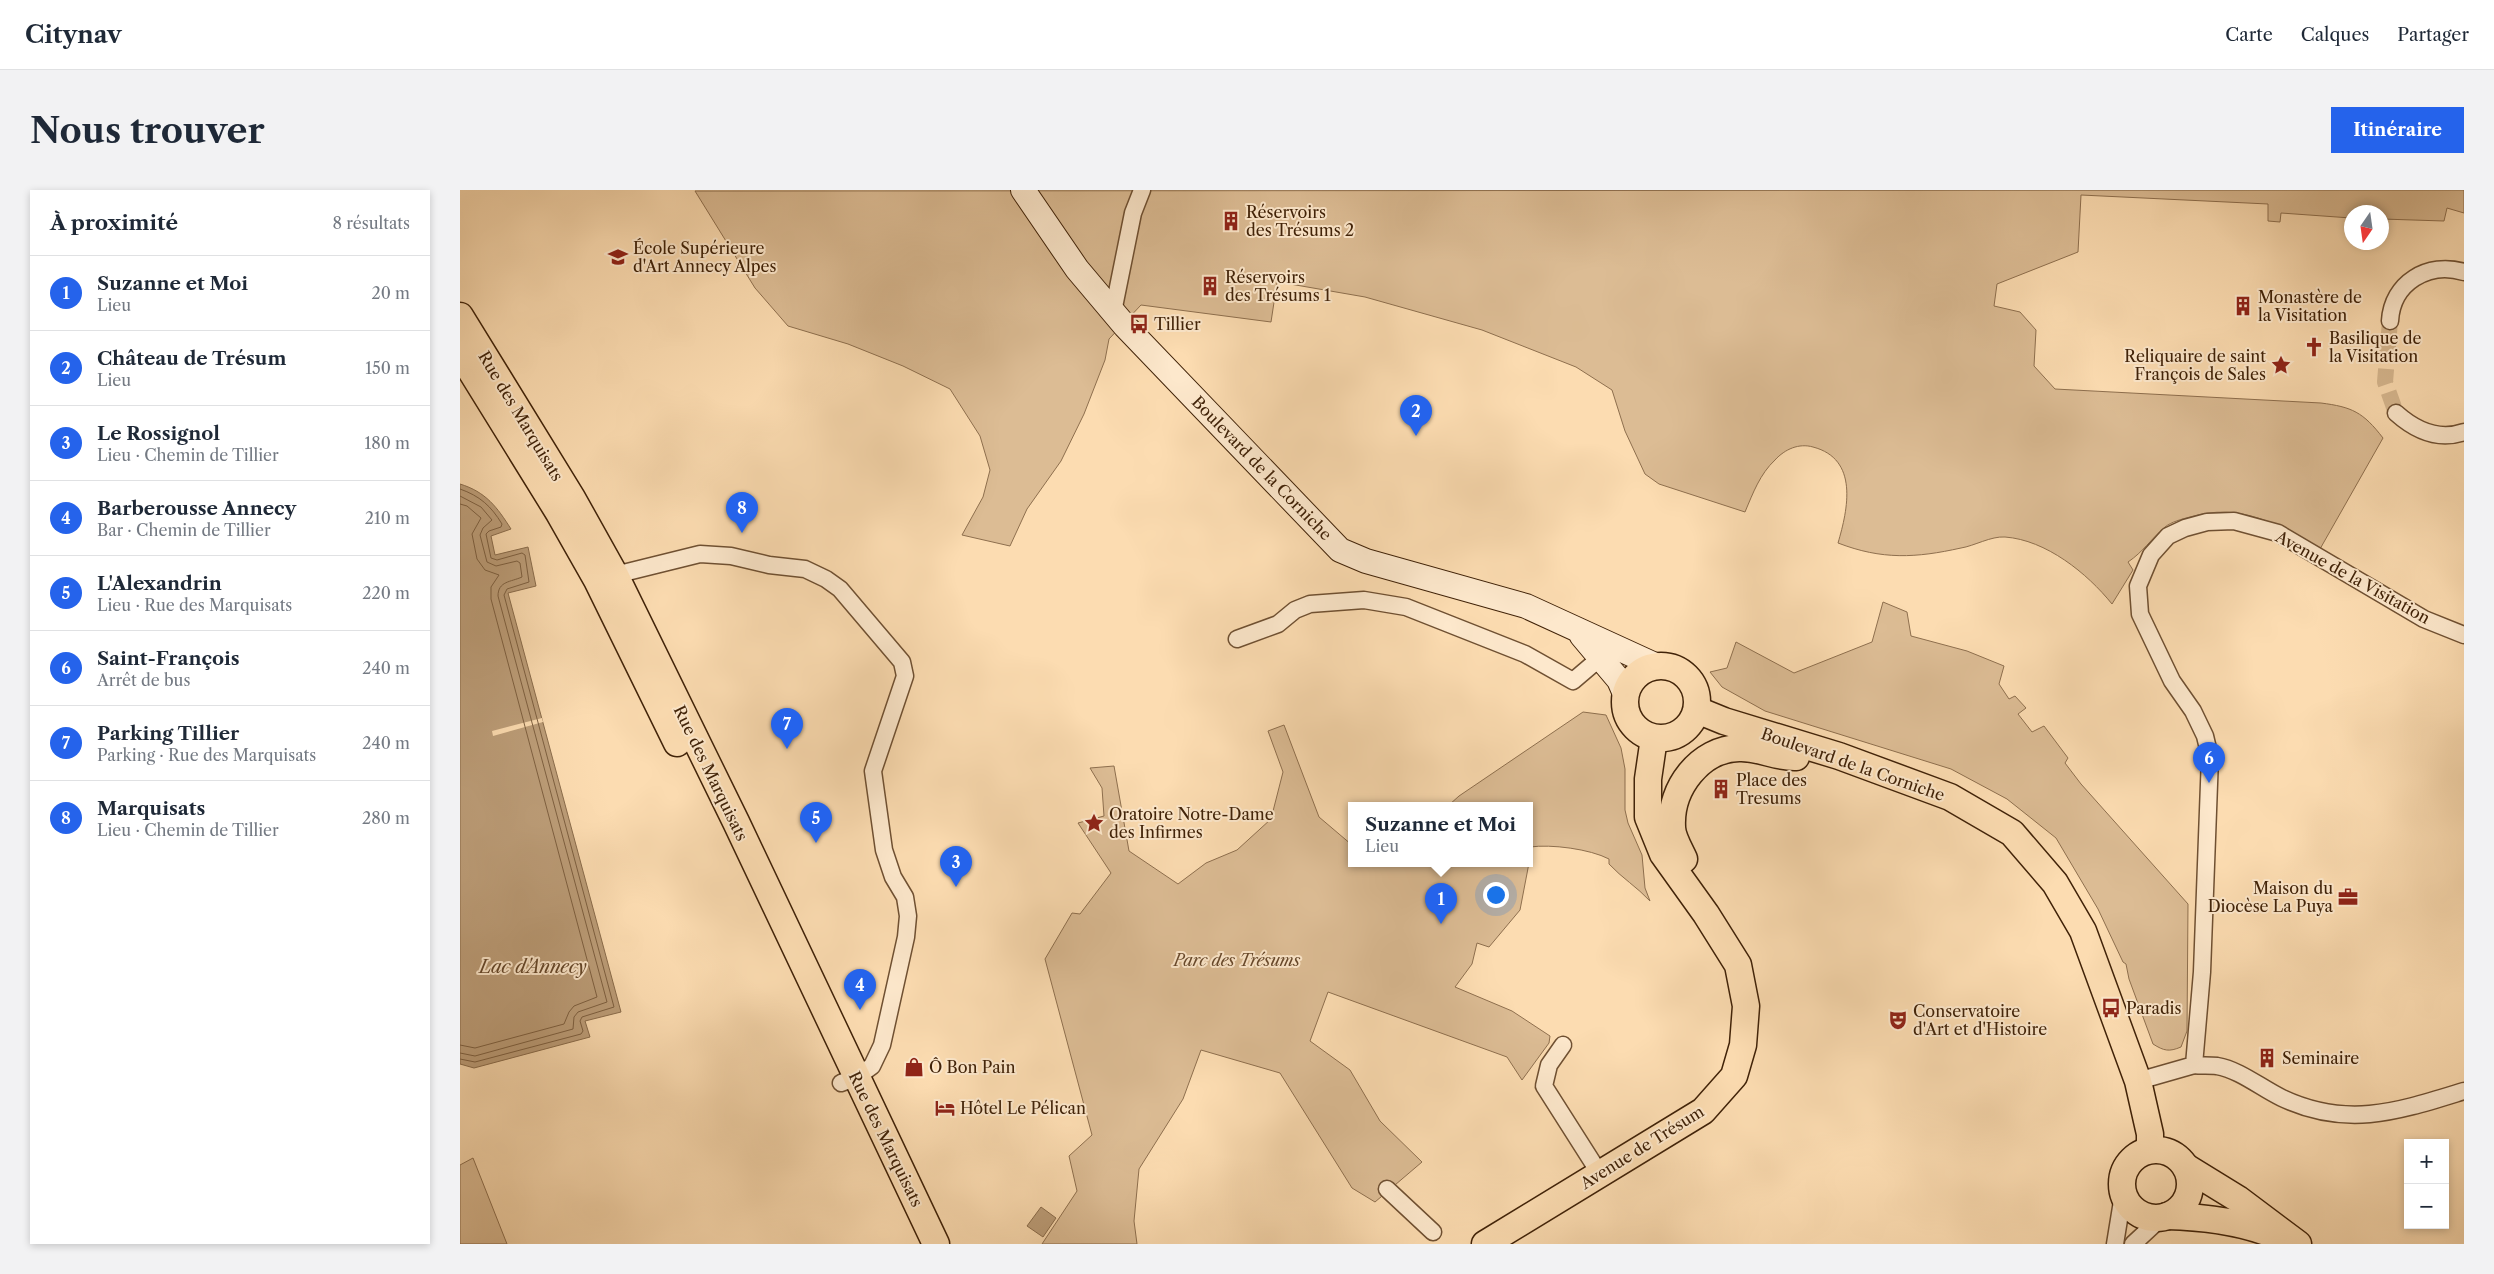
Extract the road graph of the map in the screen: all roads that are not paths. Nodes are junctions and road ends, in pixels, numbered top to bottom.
1 (1023, 190) edge
2 (1142, 190) edge
3 (2464, 272) edge
4 (1113, 312) junction
5 (460, 316) edge
6 (2390, 322) tunnel mouth
7 (460, 353) edge
8 (2396, 413) tunnel mouth
9 (2464, 432) edge
10 (606, 577) junction
11 (1580, 632) junction
12 (2464, 635) edge
13 (1237, 639) dead end
14 (1600, 658) junction
15 (1657, 666) junction
16 (1626, 696) junction
17 (1697, 710) junction
18 (1654, 738) junction
19 (1839, 756) junction
20 (1683, 882) junction
21 (1563, 1046) dead end
22 (2194, 1066) junction
23 (848, 1080) junction
24 (2138, 1081) junction
25 (2464, 1091) edge
26 (2150, 1150) junction
27 (2186, 1166) junction
28 (1600, 1174) junction
29 (1387, 1189) dead end
30 (2123, 1195) junction
31 (2164, 1217) junction
32 (1433, 1232) dead end
33 (916, 1244) edge
34 (936, 1244) edge
35 (1485, 1244) edge
36 (2115, 1244) edge
37 (2133, 1244) edge
38 (2298, 1244) edge

1 - 4 main road, Boulevard de la Corniche
2 - 4 street
3 - 6 street
4 - 11 main road, Boulevard de la Corniche
5 - 10 main road, Rue des Marquisats
7 - 10 main road, Rue des Marquisats
8 - 9 street
10 - 23 main road, Rue des Marquisats
10 - 23 street
11 - 14 main road, Boulevard de la Corniche
11 - 15 main road, Boulevard de la Corniche
12 - 22 street, Avenue de la Visitation
13 - 14 street
14 - 16 main road, Boulevard de la Corniche
15 - 16 main road
15 - 17 main road
16 - 18 main road
17 - 18 main road
17 - 19 main road, Boulevard de la Corniche
18 - 20 main road, Avenue de Trésum
19 - 20 main road
19 - 24 main road, Boulevard de la Corniche
20 - 28 main road, Avenue de Trésum
21 - 28 street
22 - 24 street
22 - 25 street
23 - 33 main road, Rue des Marquisats
23 - 34 main road, Rue des Marquisats
24 - 26 main road, Boulevard de la Corniche
26 - 27 main road
26 - 30 main road
27 - 31 main road
27 - 38 main road
28 - 35 main road, Avenue de Trésum
29 - 32 street
30 - 31 main road
30 - 36 street
31 - 37 street
31 - 38 main road

